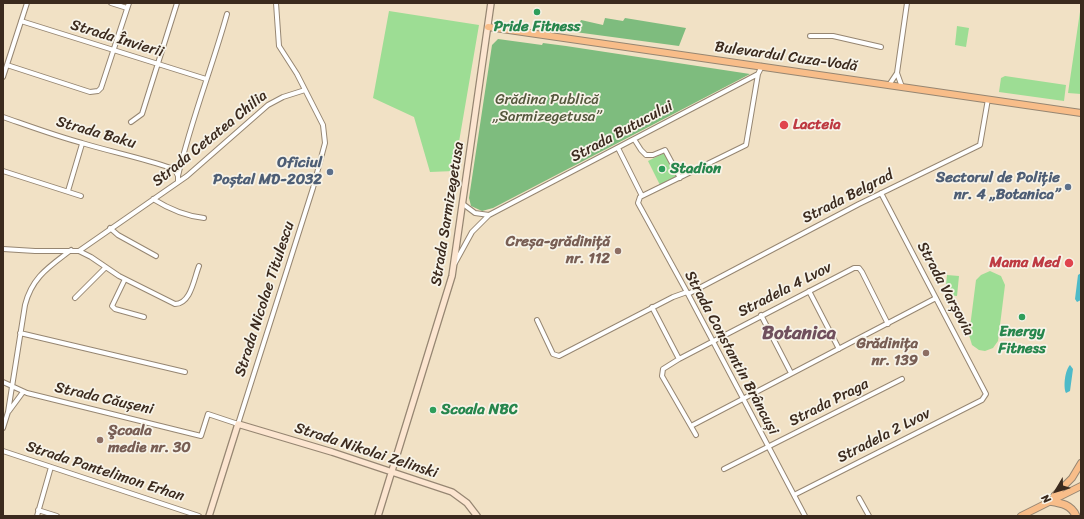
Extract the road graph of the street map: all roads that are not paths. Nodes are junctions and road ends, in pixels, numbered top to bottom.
1 (27, 3) edge
2 (111, 3) edge
3 (129, 3) edge
4 (177, 3) edge
5 (276, 3) edge
6 (491, 3) edge
7 (907, 3) edge
8 (127, 8) junction
9 (227, 14) dead end
10 (21, 21) junction
11 (488, 27) junction
12 (810, 36) dead end
13 (881, 47) dead end
14 (113, 52) junction
15 (7, 65) junction
16 (159, 65) junction
17 (762, 66) junction
18 (897, 73) junction
19 (758, 74) junction
20 (3, 76) edge
21 (206, 79) junction
22 (889, 85) junction
23 (902, 87) junction
24 (305, 90) junction
25 (988, 99) junction
26 (1081, 113) edge
27 (3, 117) edge
28 (131, 122) dead end
29 (634, 139) junction
30 (82, 144) junction
31 (618, 148) junction
32 (3, 171) edge
33 (178, 176) junction
34 (680, 178) junction
35 (178, 182) junction
36 (68, 191) junction
37 (881, 193) junction
38 (81, 196) dead end
39 (642, 196) junction
40 (153, 199) junction
41 (463, 204) junction
42 (489, 215) junction
43 (204, 218) dead end
44 (110, 228) junction
45 (3, 249) edge
46 (71, 250) junction
47 (78, 250) junction
48 (156, 256) dead end
49 (199, 266) dead end
50 (454, 266) junction
51 (105, 268) junction
52 (125, 279) junction
53 (809, 291) junction
54 (687, 293) junction
55 (75, 298) dead end
56 (936, 298) junction
57 (652, 307) junction
58 (761, 315) junction
59 (144, 318) dead end
60 (537, 320) dead end
61 (888, 324) junction
62 (20, 333) junction
63 (713, 342) junction
64 (839, 348) junction
65 (679, 359) junction
66 (185, 372) dead end
67 (790, 373) junction
68 (902, 379) dead end
69 (3, 382) edge
70 (12, 387) junction
71 (23, 392) junction
72 (985, 397) joint
73 (743, 399) junction
74 (8, 412) junction
75 (238, 424) junction
76 (691, 426) junction
77 (3, 428) edge
78 (696, 435) dead end
79 (768, 448) junction
80 (3, 451) edge
81 (1081, 464) edge
82 (51, 467) junction
83 (724, 469) dead end
84 (392, 472) junction
85 (1081, 486) edge
86 (794, 495) junction
87 (859, 498) dead end
88 (1048, 501) junction
89 (38, 510) junction
90 (37, 516) edge
91 (57, 516) edge
92 (199, 516) edge
93 (209, 516) edge
94 (378, 516) edge
95 (477, 516) edge
96 (805, 516) edge
97 (868, 516) edge
98 (1021, 516) edge
99 (1076, 516) edge

1 - 10 street
2 - 8 street
3 - 8 street
4 - 16 street
5 - 24 street
6 - 11 main road, Strada Sarmizegetusa
7 - 18 street
8 - 14 street
9 - 21 street
10 - 14 street, Strada Învierii
10 - 15 street
11 - 17 main road, Bulevardul Cuza-Vodă
11 - 41 main road, Strada Sarmizegetusa
12 - 13 street
14 - 15 street
14 - 16 street, Strada Învierii
15 - 20 street
16 - 21 street, Strada Învierii
16 - 28 street
17 - 19 street
17 - 22 main road, Bulevardul Cuza-Vodă
18 - 22 street
18 - 23 street
19 - 29 street, Strada Butucului
19 - 34 street
21 - 33 street
22 - 23 main road, Bulevardul Cuza-Vodă
23 - 25 main road, Bulevardul Cuza-Vodă
24 - 35 street, Strada Cetatea Chilia
24 - 75 street, Strada Nicolae Titulescu
25 - 26 main road, Bulevardul Cuza-Vodă
25 - 37 street, Strada Belgrad
27 - 30 street, Strada Baku
29 - 31 street, Strada Butucului
29 - 34 street
30 - 33 street, Strada Baku
30 - 36 street
31 - 39 street
31 - 42 street, Strada Butucului
32 - 36 street
33 - 35 street
34 - 39 street
35 - 40 street, Strada Cetatea Chilia
36 - 38 street
37 - 54 street, Strada Belgrad
37 - 56 street, Strada Varșovia
39 - 54 street, Strada Constantin Brâncuși
40 - 43 street
40 - 44 street, Strada Cetatea Chilia
41 - 42 street
41 - 50 main road, Strada Sarmizegetusa
42 - 50 street, Strada Butucului
44 - 47 street, Strada Cetatea Chilia
44 - 48 street
45 - 46 street
46 - 47 street
46 - 62 street
47 - 51 street
49 - 52 street
50 - 84 main road, Strada Sarmizegetusa
51 - 52 street
51 - 55 street
52 - 59 street
53 - 58 street, Stradela 4 Lvov
53 - 61 street, Stradela 4 Lvov
53 - 64 street
54 - 57 street, Strada Belgrad
54 - 63 street, Strada Constantin Brâncuși
56 - 61 street
56 - 72 street, Strada Varșovia
57 - 60 street, Strada Belgrad
57 - 65 street
58 - 63 street, Stradela 4 Lvov
58 - 67 street
61 - 64 street
62 - 66 street
62 - 70 street
63 - 65 street, Stradela 4 Lvov
63 - 73 street, Strada Constantin Brâncuși
64 - 67 street
65 - 76 street, Stradela 4 Lvov
67 - 73 street
68 - 79 street, Strada Praga
69 - 70 street, Strada Căușeni
70 - 71 street, Strada Căușeni
70 - 74 street
71 - 74 street
71 - 75 street, Strada Căușeni
72 - 86 street, Stradela 2 Lvov
73 - 76 street
73 - 79 street, Strada Constantin Brâncuși
74 - 77 street
75 - 84 main road, Strada Nikolai Zelinski
75 - 93 main road, Strada Nicolae Titulescu
76 - 78 street
79 - 83 street, Strada Praga
79 - 86 street, Strada Constantin Brâncuși
80 - 82 street, Strada Pantelimon Erhan
81 - 88 main road
82 - 89 street
82 - 92 street, Strada Pantelimon Erhan
84 - 94 main road, Strada Sarmizegetusa
84 - 95 main road, Strada Nikolai Zelinski
85 - 88 main road
86 - 96 street, Strada Constantin Brâncuși
87 - 97 street
88 - 98 main road
88 - 99 highway
89 - 90 street
89 - 91 street

